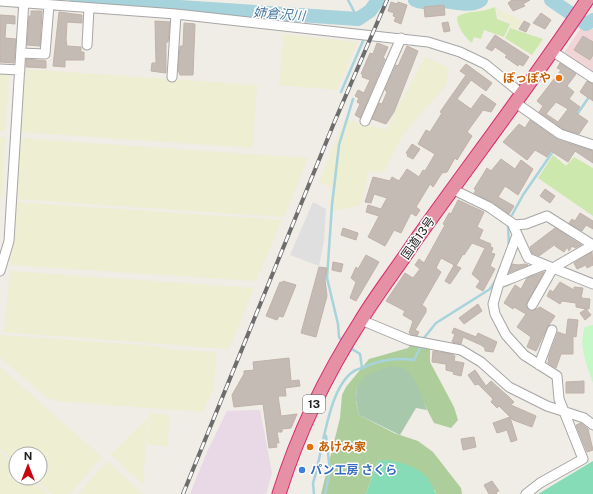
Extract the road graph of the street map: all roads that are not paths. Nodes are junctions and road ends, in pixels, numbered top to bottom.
1 (0, 1) edge
2 (24, 2) edge
3 (584, 4) edge
4 (49, 5) junction
5 (89, 8) junction
6 (176, 14) junction
7 (401, 38) junction
8 (87, 45) dead end
9 (552, 51) junction
10 (21, 53) junction
11 (0, 69) edge
12 (20, 70) junction
13 (172, 77) dead end
14 (593, 78) edge
15 (519, 99) junction
16 (365, 121) dead end
17 (593, 145) edge
18 (452, 189) junction
19 (514, 226) junction
20 (517, 235) junction
21 (593, 245) edge
22 (549, 267) junction
23 (0, 271) edge
24 (499, 283) junction
25 (593, 284) edge
26 (532, 305) dead end
27 (360, 320) junction
28 (552, 330) dead end
29 (539, 365) junction
30 (566, 412) junction
31 (593, 425) edge
32 (279, 494) edge
33 (526, 494) edge

1 - 2 street
2 - 4 street
2 - 10 street
3 - 9 highway, 国道13号 / 13
4 - 5 street
4 - 10 street
5 - 6 street
5 - 8 street
6 - 7 street
6 - 13 street
7 - 15 street
7 - 16 street
9 - 14 street
9 - 15 highway, 国道13号 / 13
10 - 12 street
11 - 12 street
12 - 23 street
15 - 17 street
15 - 18 highway, 国道13号 / 13
18 - 19 street
18 - 27 highway, 国道13号 / 13
19 - 20 street
19 - 21 street
20 - 22 street
20 - 24 street
21 - 22 street
22 - 24 street
22 - 25 street
22 - 26 street
24 - 29 street
27 - 30 street
27 - 32 highway, 国道13号 / 13
28 - 29 street
29 - 30 street
30 - 31 street
30 - 33 street

